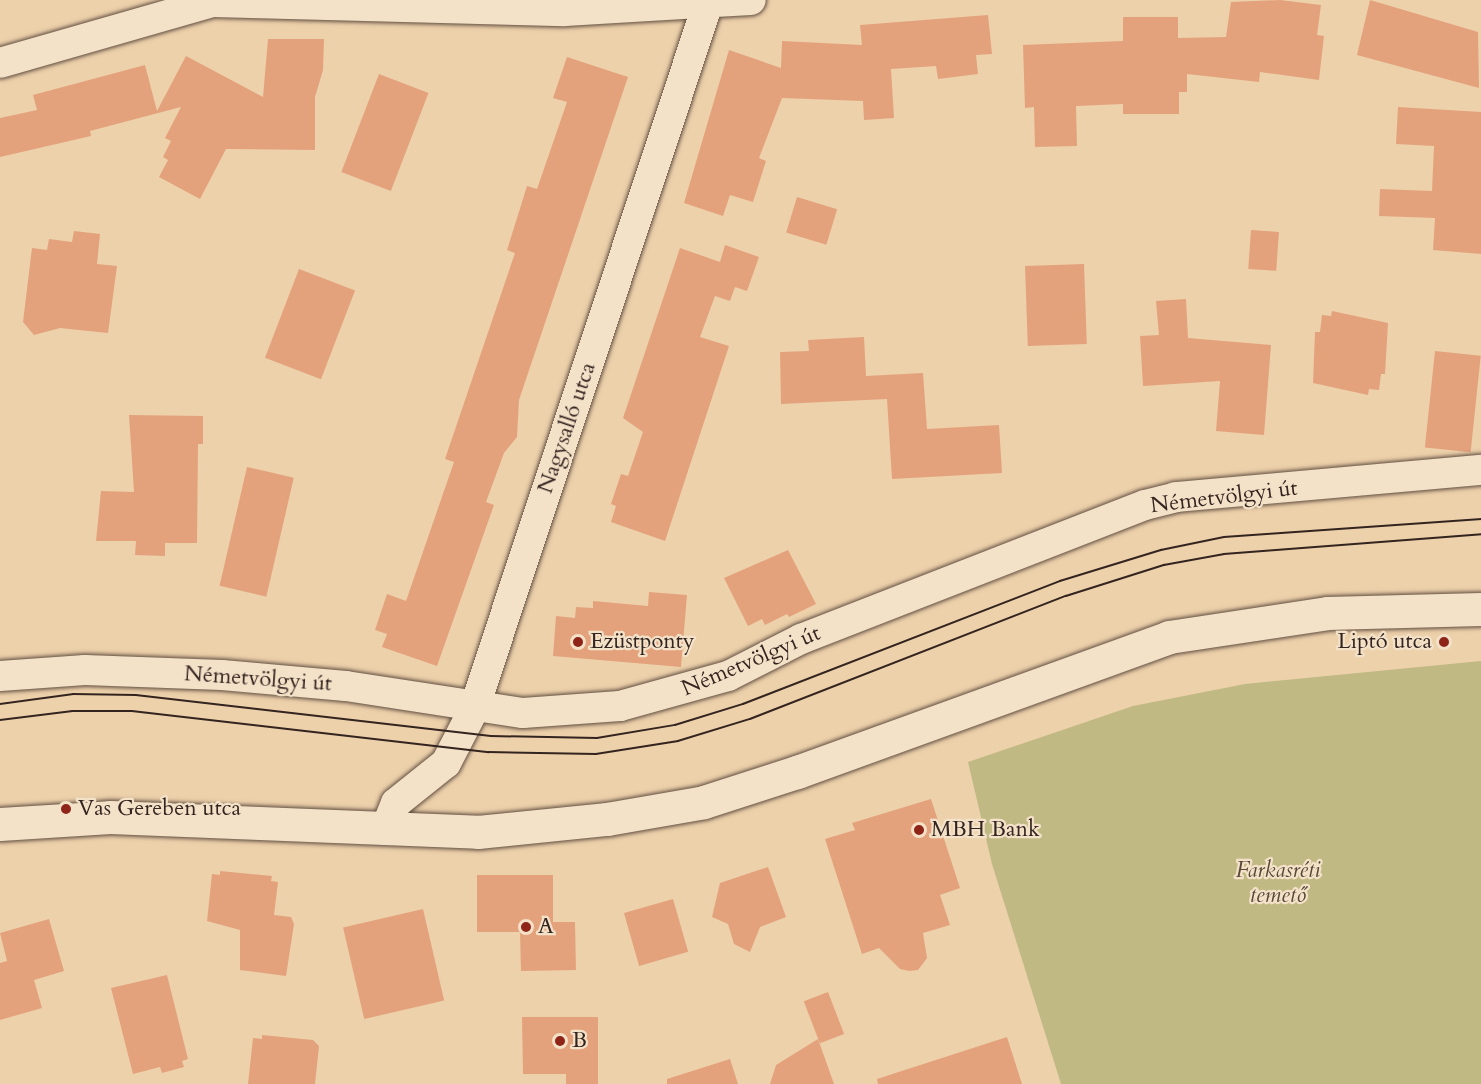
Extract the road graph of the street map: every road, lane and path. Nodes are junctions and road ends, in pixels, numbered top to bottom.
1 (751, 0) edge
2 (212, 1) edge
3 (709, 2) edge
4 (0, 63) edge
5 (1481, 471) edge
6 (1481, 609) edge
7 (0, 676) edge
8 (474, 709) junction
9 (0, 824) edge
10 (385, 830) junction

1 - 3 street
2 - 3 street
2 - 4 street
3 - 8 street, Nagysalló utca
5 - 8 street, Németvölgyi út
6 - 10 street
7 - 8 street, Németvölgyi út
8 - 10 street, Nagysalló utca
9 - 10 street

